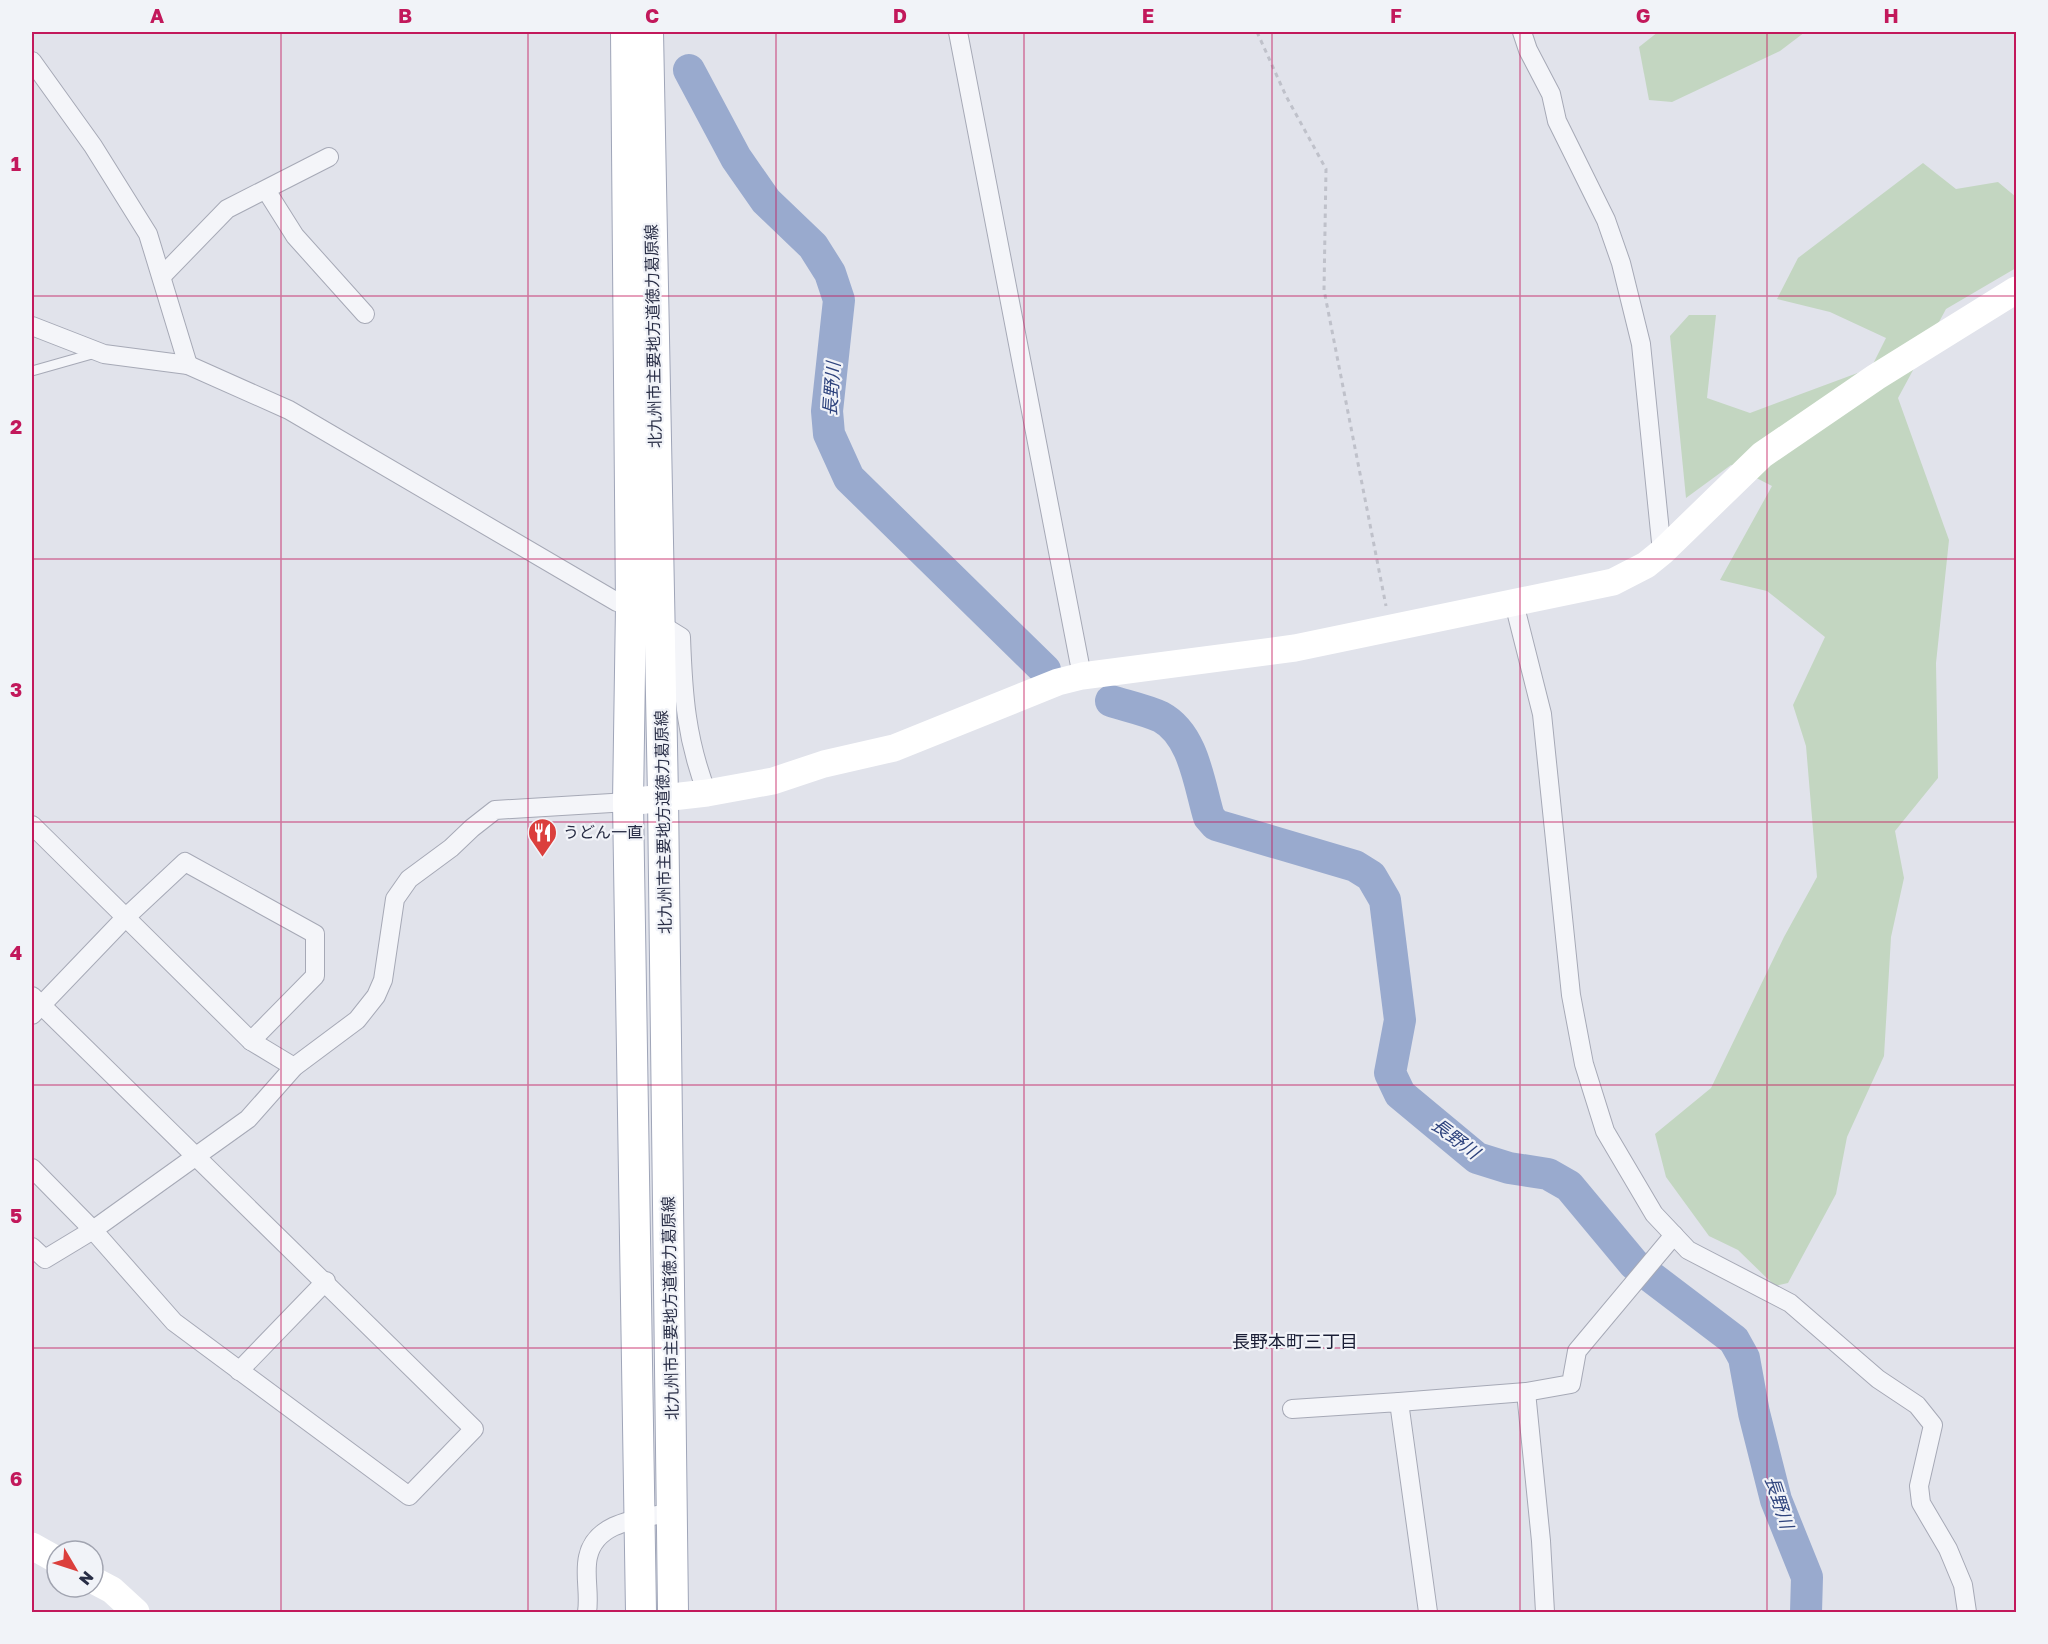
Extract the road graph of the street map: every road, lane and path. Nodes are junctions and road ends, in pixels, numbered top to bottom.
1 (626, 32) edge
2 (648, 32) edge
3 (958, 32) edge
4 (1257, 32) edge
5 (1522, 32) edge
6 (32, 61) edge
7 (329, 157) dead end
8 (267, 190) junction
9 (162, 276) junction
10 (2016, 290) edge
11 (365, 314) dead end
12 (32, 326) edge
13 (104, 354) junction
14 (188, 365) junction
15 (32, 371) edge
16 (1662, 552) junction
17 (1514, 603) junction
18 (631, 606) junction
19 (660, 623) junction
20 (1390, 628) junction
21 (1082, 676) junction
22 (707, 793) junction
23 (663, 797) junction
24 (628, 802) junction
25 (32, 825) edge
26 (124, 919) junction
27 (35, 1005) edge
28 (251, 1041) junction
29 (294, 1066) junction
30 (196, 1157) junction
31 (32, 1168) edge
32 (93, 1230) junction
33 (1674, 1235) junction
34 (32, 1247) edge
35 (326, 1281) junction
36 (239, 1371) junction
37 (1526, 1392) junction
38 (1399, 1402) junction
39 (1292, 1409) dead end
40 (672, 1512) junction
41 (640, 1520) junction
42 (105, 1586) edge
43 (136, 1612) edge
44 (587, 1612) edge
45 (641, 1612) edge
46 (673, 1612) edge
47 (1428, 1612) edge
48 (1545, 1612) edge
49 (1967, 1612) edge

1 - 18 main road, 北九州市主要地方道徳力葛原線
2 - 19 main road, 北九州市主要地方道徳力葛原線
3 - 21 street
4 - 20 path
5 - 16 street
6 - 9 street
7 - 8 street
8 - 9 street
8 - 11 street
9 - 14 street
10 - 16 street
12 - 13 street
13 - 14 street
13 - 15 lane
14 - 18 street
16 - 17 street
17 - 20 street
17 - 33 street
18 - 19 street
18 - 24 main road, 北九州市主要地方道徳力葛原線
19 - 22 street
19 - 23 main road, 北九州市主要地方道徳力葛原線
20 - 21 street
21 - 22 street
22 - 23 street
23 - 24 street
23 - 40 main road, 北九州市主要地方道徳力葛原線
24 - 29 street
24 - 41 main road, 北九州市主要地方道徳力葛原線
25 - 26 street
26 - 27 street
26 - 28 street
26 - 28 street
27 - 30 street
28 - 29 street
29 - 30 street
30 - 32 street
30 - 35 street
31 - 32 street
32 - 34 street
32 - 36 street
33 - 37 street
33 - 49 street
35 - 36 street
35 - 36 street
37 - 38 street
37 - 48 street
38 - 39 street
38 - 47 street
40 - 41 street
40 - 46 main road, 北九州市主要地方道徳力葛原線
41 - 44 street
41 - 45 main road, 北九州市主要地方道徳力葛原線
42 - 43 street

